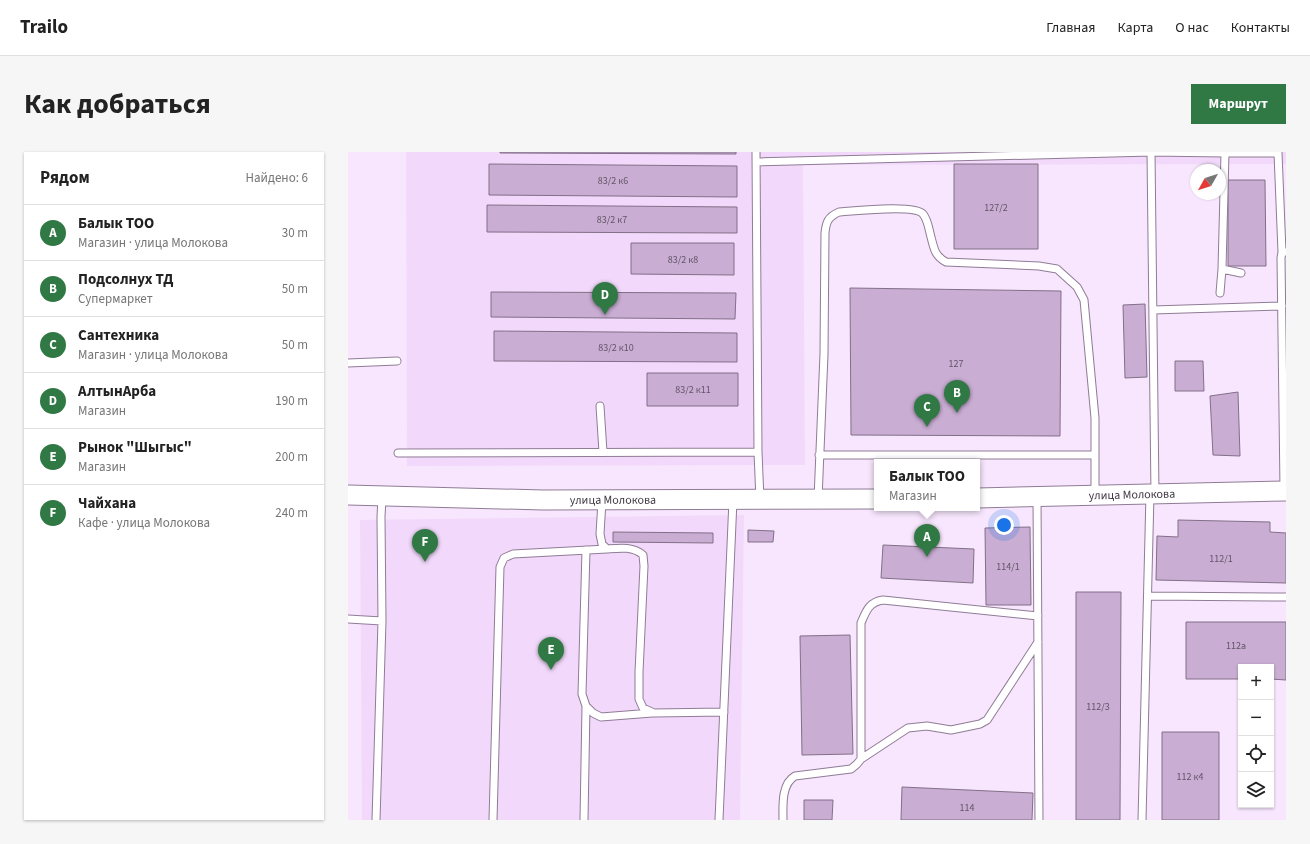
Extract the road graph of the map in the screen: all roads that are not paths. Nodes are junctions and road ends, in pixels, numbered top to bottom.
1 (756, 152) edge
2 (1151, 152) edge
3 (1225, 153) edge
4 (1278, 153) edge
5 (756, 162) junction
6 (1284, 252) edge
7 (1222, 269) junction
8 (1241, 273) dead end
9 (1220, 294) dead end
10 (1282, 306) junction
11 (1153, 310) junction
12 (397, 361) dead end
13 (348, 363) edge
14 (600, 406) dead end
15 (603, 452) junction
16 (758, 452) junction
17 (398, 453) dead end
18 (819, 455) junction
19 (1095, 455) junction
20 (1285, 491) edge
21 (1153, 494) junction
22 (348, 495) edge
23 (1095, 495) junction
24 (382, 497) junction
25 (1037, 497) junction
26 (980, 498) edge
27 (874, 499) edge
28 (602, 500) junction
29 (733, 500) junction
30 (760, 500) junction
31 (818, 500) junction
32 (607, 549) junction
33 (586, 550) junction
34 (1148, 596) junction
35 (1286, 597) edge
36 (1038, 616) junction
37 (348, 619) edge
38 (382, 621) junction
39 (1038, 642) junction
40 (586, 706) junction
41 (724, 712) junction
42 (654, 713) junction
43 (861, 759) junction
44 (376, 820) edge
45 (493, 820) edge
46 (584, 820) edge
47 (719, 820) edge
48 (783, 820) edge
49 (1039, 820) edge
50 (1142, 820) edge

1 - 5 lane
2 - 3 lane
2 - 5 lane
2 - 11 lane
3 - 4 lane
3 - 7 lane
4 - 6 lane
5 - 16 lane
6 - 10 lane
7 - 8 lane
7 - 9 lane
10 - 11 lane
10 - 20 lane
11 - 21 lane
12 - 13 lane
14 - 15 lane
15 - 16 lane
15 - 17 lane
16 - 30 lane
18 - 19 lane
18 - 19 lane
18 - 31 lane
19 - 23 lane
20 - 21 street, улица Молокова
21 - 23 street, улица Молокова
21 - 34 lane
22 - 24 street, улица Молокова
23 - 25 street, улица Молокова
24 - 28 street, улица Молокова
24 - 38 lane
25 - 26 street, улица Молокова
25 - 36 lane
27 - 31 street, улица Молокова
28 - 29 street, улица Молокова
28 - 32 lane
29 - 30 street, улица Молокова
29 - 41 lane
30 - 31 street, улица Молокова
32 - 33 lane
32 - 42 lane
33 - 40 lane
33 - 45 lane
34 - 35 lane
34 - 50 lane
36 - 39 lane
36 - 43 lane
37 - 38 lane
38 - 44 lane
39 - 43 lane
39 - 49 lane
40 - 42 lane
40 - 46 lane
41 - 42 lane
41 - 47 lane
43 - 48 lane

